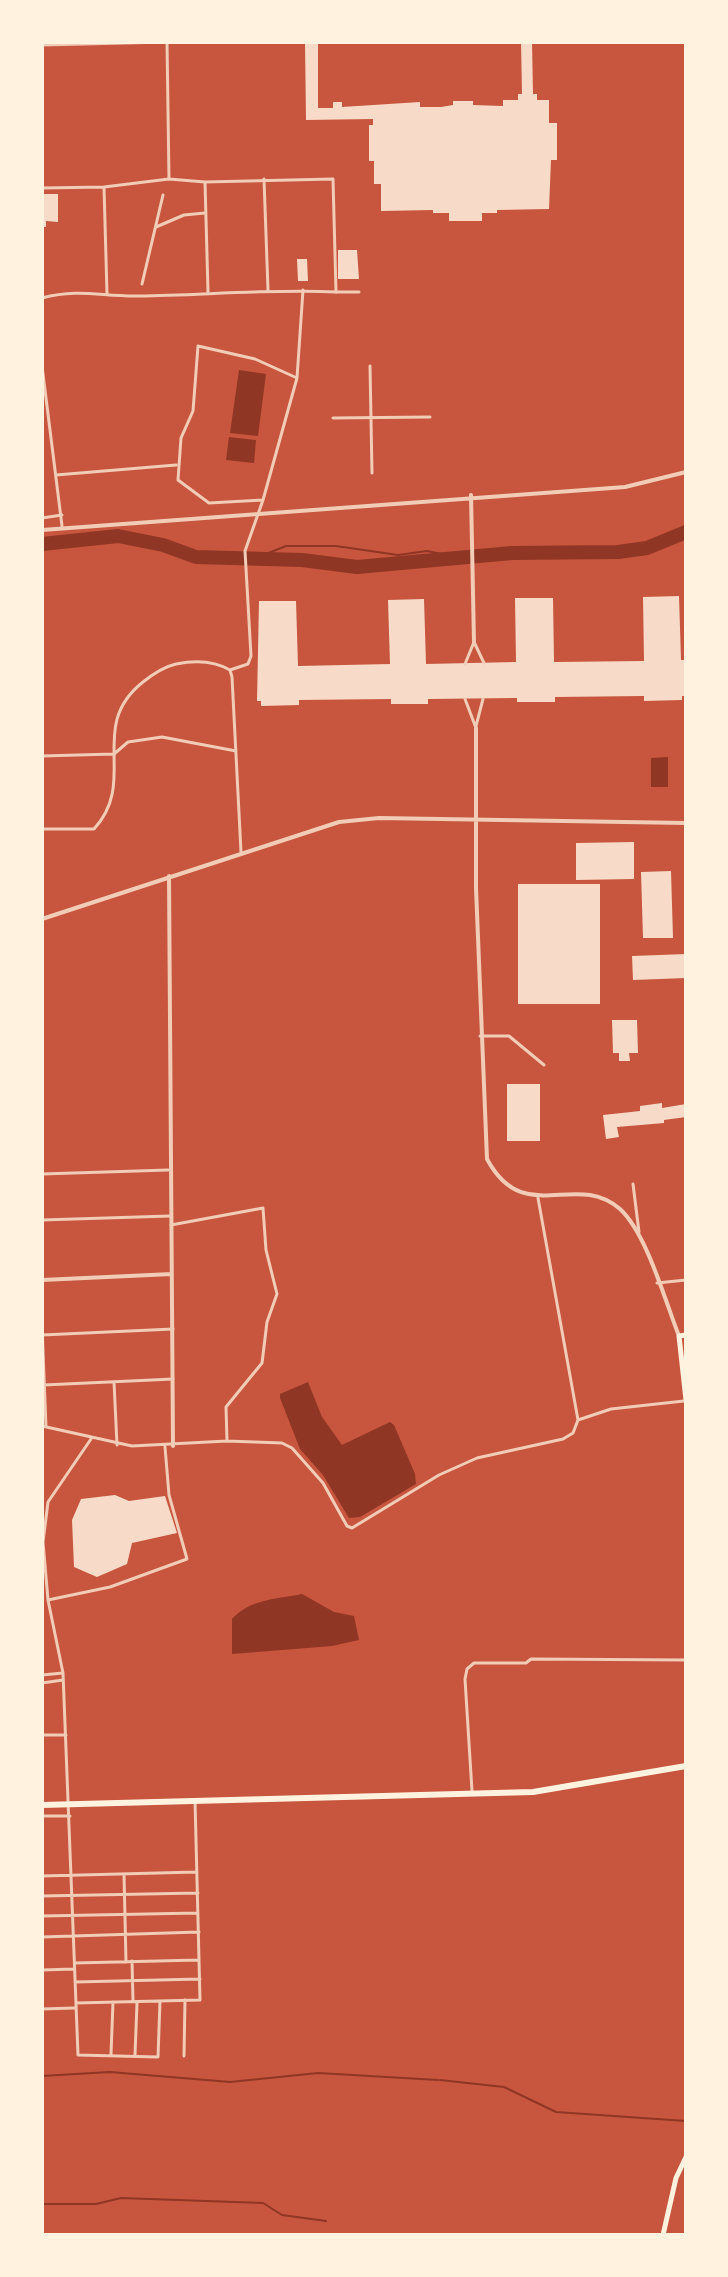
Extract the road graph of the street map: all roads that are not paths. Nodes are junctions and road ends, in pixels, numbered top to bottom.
1 (167, 42) edge
2 (42, 45) edge
3 (169, 179) junction
4 (264, 179) junction
5 (205, 182) junction
6 (104, 187) junction
7 (42, 188) edge
8 (163, 195) dead end
9 (206, 213) junction
10 (156, 227) junction
11 (142, 284) dead end
12 (268, 290) junction
13 (303, 290) junction
14 (208, 292) junction
15 (336, 292) junction
16 (359, 292) dead end
17 (107, 294) junction
18 (42, 298) edge
19 (42, 366) edge
20 (370, 366) dead end
21 (297, 378) junction
22 (430, 417) dead end
23 (333, 418) dead end
24 (371, 418) junction
25 (176, 465) junction
26 (686, 472) edge
27 (372, 473) dead end
28 (56, 475) junction
29 (471, 495) junction
30 (263, 500) junction
31 (257, 513) junction
32 (62, 515) junction
33 (42, 518) edge
34 (62, 526) junction
35 (42, 530) edge
36 (474, 642) junction
37 (484, 663) dead end
38 (465, 664) dead end
39 (230, 670) junction
40 (465, 699) dead end
41 (483, 699) dead end
42 (476, 728) junction
43 (236, 751) junction
44 (114, 754) junction
45 (42, 756) edge
46 (476, 822) junction
47 (686, 823) edge
48 (42, 829) edge
49 (241, 852) junction
50 (169, 876) junction
51 (42, 919) edge
52 (480, 1036) junction
53 (544, 1065) dead end
54 (168, 1170) junction
55 (42, 1174) edge
56 (633, 1184) dead end
57 (538, 1198) junction
58 (170, 1216) junction
59 (42, 1220) edge
60 (171, 1225) junction
61 (640, 1240) junction
62 (172, 1274) junction
63 (42, 1280) edge
64 (686, 1280) edge
65 (657, 1283) junction
66 (42, 1325) edge
67 (173, 1329) junction
68 (42, 1335) edge
69 (682, 1336) edge
70 (43, 1361) edge
71 (173, 1379) junction
72 (114, 1382) junction
73 (44, 1385) junction
74 (686, 1400) edge
75 (578, 1420) junction
76 (44, 1426) edge
77 (91, 1439) junction
78 (227, 1441) junction
79 (117, 1445) junction
80 (173, 1446) junction
81 (165, 1447) junction
82 (42, 1542) edge
83 (48, 1600) junction
84 (686, 1660) edge
85 (63, 1673) junction
86 (42, 1675) edge
87 (63, 1680) junction
88 (42, 1683) edge
89 (42, 1735) edge
90 (66, 1735) junction
91 (686, 1766) edge
92 (472, 1795) junction
93 (195, 1800) junction
94 (69, 1804) junction
95 (42, 1805) edge
96 (42, 1816) edge
97 (70, 1816) junction
98 (197, 1872) junction
99 (124, 1874) junction
100 (42, 1876) edge
101 (73, 1876) junction
102 (198, 1893) junction
103 (125, 1894) junction
104 (42, 1896) edge
105 (73, 1896) junction
106 (199, 1913) junction
107 (125, 1914) junction
108 (74, 1915) junction
109 (42, 1916) edge
110 (199, 1932) junction
111 (126, 1935) junction
112 (74, 1936) junction
113 (42, 1937) edge
114 (200, 1960) junction
115 (132, 1961) junction
116 (126, 1962) junction
117 (75, 1963) junction
118 (75, 1969) junction
119 (42, 1970) edge
120 (200, 1979) junction
121 (133, 1980) junction
122 (75, 1982) junction
123 (185, 2000) junction
124 (135, 2001) junction
125 (160, 2001) junction
126 (113, 2002) junction
127 (76, 2005) junction
128 (42, 2009) edge
129 (111, 2054) junction
130 (135, 2055) junction
131 (184, 2056) dead end
132 (686, 2157) edge
133 (663, 2235) edge

1 - 2 street
1 - 3 street
3 - 5 street
3 - 6 street
4 - 5 street
4 - 12 street
4 - 15 street
5 - 9 street
6 - 7 street
6 - 17 street
8 - 10 street
9 - 10 street
9 - 14 street
10 - 11 street
12 - 13 street
12 - 14 street
13 - 15 street
13 - 21 street
14 - 17 street
15 - 16 street
17 - 18 street
19 - 28 street
20 - 24 street
21 - 25 street
21 - 30 street
22 - 24 street
23 - 24 street
24 - 27 street
25 - 28 street
25 - 30 street
26 - 29 street
28 - 32 street
29 - 31 street
29 - 36 street
30 - 31 street
31 - 34 street
31 - 39 street
32 - 33 street
32 - 34 street
34 - 35 street
36 - 37 street
36 - 38 street
39 - 43 street
39 - 44 street
40 - 42 street
41 - 42 street
42 - 46 street
43 - 44 street
43 - 49 street
44 - 45 street
44 - 48 street
46 - 47 street
46 - 49 street
46 - 52 street
49 - 50 street
50 - 51 street
50 - 54 street
52 - 53 street
52 - 57 street
54 - 55 street
54 - 58 street
56 - 61 street
57 - 61 street
57 - 75 street
58 - 59 street
58 - 60 street
60 - 62 street
60 - 78 street
61 - 65 street
62 - 63 street
62 - 67 street
64 - 65 street
65 - 69 street
66 - 68 street
67 - 68 street
67 - 71 street
68 - 70 street
69 - 74 main road
70 - 73 street
71 - 72 street
71 - 80 street
72 - 73 street
72 - 79 street
73 - 76 street
74 - 75 street
75 - 78 street
76 - 77 street
77 - 79 street
77 - 82 street
78 - 80 street
79 - 81 street
80 - 81 street
81 - 83 street
82 - 83 street
83 - 85 street
84 - 92 street
85 - 86 street
85 - 87 street
87 - 88 street
87 - 90 street
89 - 90 street
90 - 94 street
91 - 92 highway
92 - 93 highway
93 - 94 highway
93 - 98 street
94 - 95 highway
94 - 97 street
96 - 97 street
97 - 101 street
98 - 99 street
98 - 102 street
99 - 101 street
99 - 103 street
100 - 101 street
101 - 105 street
102 - 103 street
102 - 106 street
103 - 105 street
103 - 107 street
104 - 105 street
105 - 108 street
106 - 107 street
106 - 110 street
107 - 108 street
107 - 111 street
108 - 109 street
108 - 112 street
110 - 111 street
110 - 114 street
111 - 112 street
111 - 116 street
112 - 113 street
112 - 117 street
114 - 115 street
114 - 120 street
115 - 116 street
115 - 121 street
116 - 117 street
117 - 118 street
118 - 119 street
118 - 122 street
120 - 121 street
120 - 123 street
121 - 122 street
121 - 124 street
122 - 127 street
123 - 125 street
123 - 131 street
124 - 125 street
124 - 126 street
124 - 130 street
125 - 130 street
126 - 127 street
126 - 129 street
127 - 128 street
127 - 129 street
129 - 130 street
132 - 133 main road

